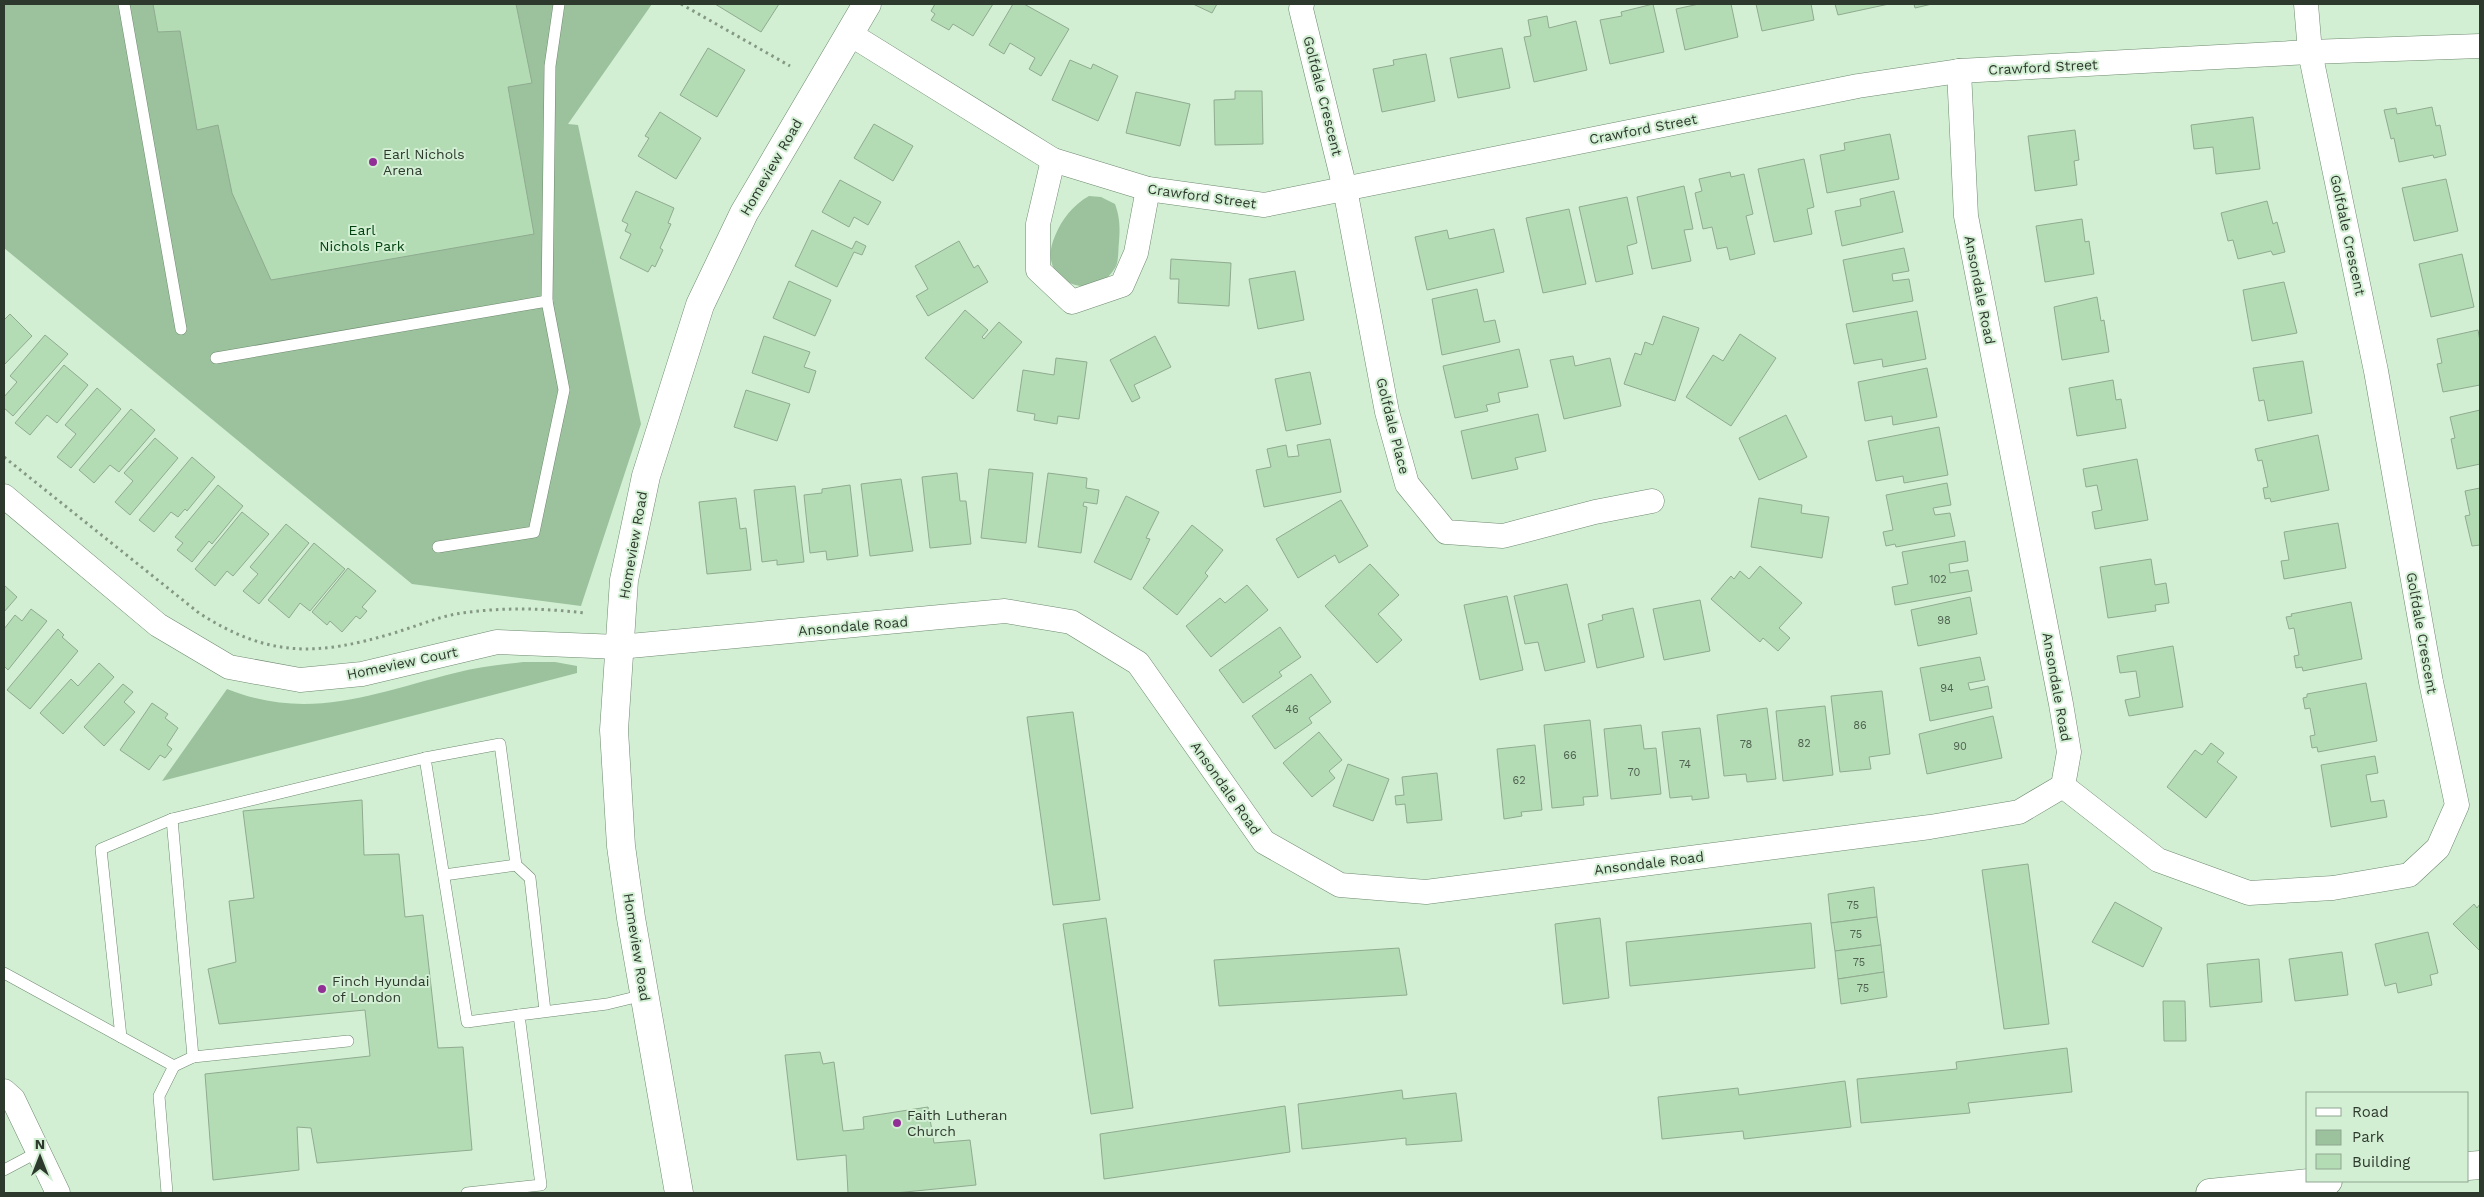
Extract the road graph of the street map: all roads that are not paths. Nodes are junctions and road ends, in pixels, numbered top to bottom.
1 (124, 4) edge
2 (559, 4) edge
3 (867, 4) edge
4 (1302, 4) edge
5 (2306, 4) edge
6 (850, 34) junction
7 (2480, 46) edge
8 (2310, 52) junction
9 (1959, 71) junction
10 (1053, 160) junction
11 (1148, 189) junction
12 (1345, 189) junction
13 (547, 301) junction
14 (181, 329) dead end
15 (216, 358) dead end
16 (4, 496) edge
17 (1652, 501) dead end
18 (438, 547) dead end
19 (620, 647) junction
20 (425, 758) junction
21 (2063, 786) junction
22 (172, 819) junction
23 (516, 865) junction
24 (444, 875) junction
25 (4, 973) edge
26 (644, 995) junction
27 (545, 1011) junction
28 (519, 1015) junction
29 (121, 1037) junction
30 (348, 1041) dead end
31 (193, 1057) junction
32 (174, 1066) junction
33 (4, 1091) edge
34 (38, 1152) junction
35 (4, 1170) edge
36 (2318, 1182) edge
37 (545, 1189) edge
38 (58, 1193) edge
39 (167, 1193) edge
40 (466, 1193) edge
41 (679, 1193) edge
42 (2210, 1193) edge

1 - 14 lane
2 - 13 lane
3 - 6 street, Homeview Road
4 - 12 street, Golfdale Crescent
5 - 8 street, Golfdale Crescent
6 - 10 street, Crawford Street
6 - 19 street, Homeview Road
7 - 8 street, Crawford Street
8 - 9 street, Crawford Street
8 - 21 street, Golfdale Crescent
9 - 12 street, Crawford Street
9 - 21 street, Ansondale Road
10 - 11 street, Crawford Street
10 - 11 street
11 - 12 street, Crawford Street
12 - 17 street, Golfdale Place
13 - 15 lane
13 - 18 lane
16 - 19 street, Homeview Court
19 - 21 street, Ansondale Road
19 - 26 street, Homeview Road
20 - 22 lane
20 - 23 lane
20 - 24 lane
22 - 29 lane
22 - 31 lane
23 - 24 lane
23 - 27 lane
24 - 28 lane
25 - 29 lane
26 - 27 lane
26 - 41 street, Homeview Road
27 - 28 lane
28 - 37 lane
29 - 32 lane
30 - 31 lane
31 - 32 lane
32 - 39 lane
33 - 34 street
34 - 35 lane
34 - 38 street
36 - 42 street
37 - 40 lane

